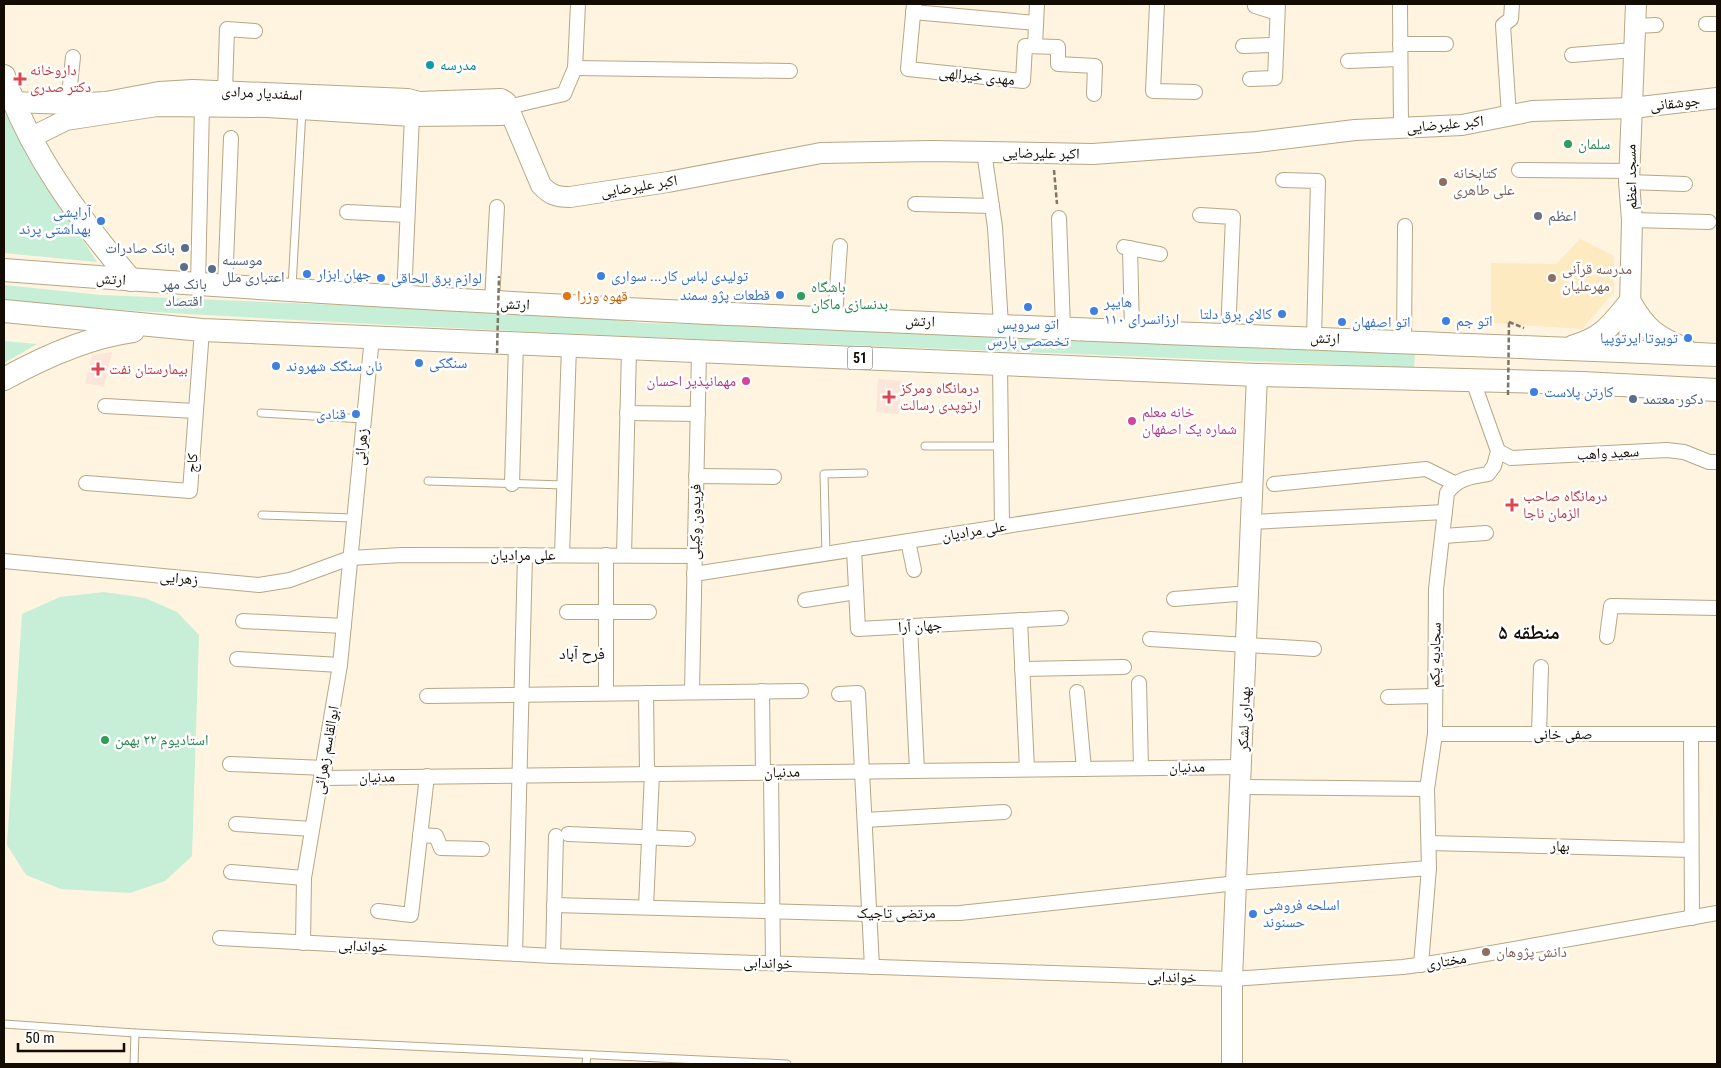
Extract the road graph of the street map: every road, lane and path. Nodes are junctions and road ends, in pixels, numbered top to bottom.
1 (578, 4) edge
2 (1037, 4) edge
3 (1157, 4) edge
4 (1400, 4) edge
5 (1512, 4) edge
6 (1636, 4) edge
7 (1255, 6) dead end
8 (914, 8) edge
9 (1278, 9) edge
10 (1036, 23) junction
11 (1656, 25) dead end
12 (1635, 26) junction
13 (255, 31) dead end
14 (1276, 44) junction
15 (1400, 44) junction
16 (1446, 44) dead end
17 (1035, 46) junction
18 (1243, 46) dead end
19 (1634, 50) junction
20 (1572, 55) dead end
21 (73, 57) dead end
22 (1400, 59) junction
23 (1348, 61) dead end
24 (575, 68) junction
25 (790, 71) dead end
26 (4, 76) edge
27 (1250, 79) dead end
28 (225, 92) junction
29 (1195, 92) dead end
30 (1094, 94) dead end
31 (1717, 98) edge
32 (12, 102) junction
33 (68, 104) junction
34 (202, 106) junction
35 (508, 107) junction
36 (1632, 108) junction
37 (302, 109) junction
38 (412, 116) junction
39 (1509, 116) junction
40 (1400, 128) junction
41 (30, 138) junction
42 (231, 138) dead end
43 (984, 152) junction
44 (1053, 154) junction
45 (1519, 170) dead end
46 (1629, 177) junction
47 (1283, 180) dead end
48 (1685, 184) dead end
49 (915, 204) dead end
50 (992, 206) junction
51 (497, 207) dead end
52 (347, 212) dead end
53 (407, 215) junction
54 (1200, 215) dead end
55 (1059, 218) joint
56 (1632, 220) junction
57 (1709, 222) dead end
58 (1405, 226) dead end
59 (840, 246) dead end
60 (1160, 254) dead end
61 (4, 270) edge
62 (499, 276) dead end
63 (131, 280) junction
64 (198, 285) junction
65 (225, 287) junction
66 (291, 291) junction
67 (404, 297) junction
68 (492, 302) junction
69 (1630, 302) junction
70 (4, 311) edge
71 (834, 318) junction
72 (1002, 324) junction
73 (164, 327) junction
74 (1062, 327) junction
75 (1525, 329) dead end
76 (202, 330) junction
77 (1132, 330) junction
78 (1228, 334) junction
79 (372, 337) junction
80 (1314, 338) junction
81 (1404, 342) junction
82 (569, 346) junction
83 (507, 348) junction
84 (1563, 348) junction
85 (628, 350) junction
86 (699, 351) junction
87 (1629, 351) junction
88 (1708, 354) edge
89 (1000, 364) junction
90 (1717, 369) edge
91 (1257, 375) junction
92 (4, 379) edge
93 (1473, 381) junction
94 (1582, 383) junction
95 (1661, 387) junction
96 (1717, 390) edge
97 (1508, 395) dead end
98 (105, 406) dead end
99 (195, 411) junction
100 (627, 413) junction
101 (261, 414) dead end
102 (698, 414) junction
103 (364, 419) junction
104 (925, 446) dead end
105 (1001, 446) junction
106 (1498, 451) junction
107 (1717, 462) edge
108 (864, 473) dead end
109 (696, 476) junction
110 (774, 477) dead end
111 (428, 481) dead end
112 (86, 483) dead end
113 (1454, 483) junction
114 (512, 484) junction
115 (1274, 484) dead end
116 (564, 485) junction
117 (1253, 488) junction
118 (1445, 512) junction
119 (262, 515) dead end
120 (354, 518) junction
121 (1251, 522) junction
122 (1002, 526) junction
123 (1486, 533) dead end
124 (1443, 536) junction
125 (908, 541) junction
126 (854, 549) junction
127 (826, 554) junction
128 (525, 556) junction
129 (562, 556) junction
130 (606, 556) junction
131 (624, 556) junction
132 (695, 556) junction
133 (350, 558) junction
134 (4, 561) edge
135 (914, 570) dead end
136 (694, 574) junction
137 (856, 592) junction
138 (1249, 593) junction
139 (1174, 599) dead end
140 (805, 600) dead end
141 (1717, 608) edge
142 (606, 611) junction
143 (567, 612) dead end
144 (649, 612) dead end
145 (1061, 618) dead end
146 (1020, 620) junction
147 (243, 621) dead end
148 (344, 626) junction
149 (910, 626) junction
150 (1606, 637) dead end
151 (1150, 639) dead end
152 (1247, 645) junction
153 (1314, 649) dead end
154 (237, 659) dead end
155 (340, 665) junction
156 (1124, 667) dead end
157 (1541, 667) dead end
158 (1022, 669) junction
159 (1139, 683) dead end
160 (762, 691) junction
161 (801, 691) dead end
162 (692, 692) junction
163 (1076, 692) dead end
164 (606, 693) junction
165 (646, 693) junction
166 (521, 694) junction
167 (839, 694) dead end
168 (427, 696) dead end
169 (1435, 696) junction
170 (1388, 697) dead end
171 (1435, 734) junction
172 (1539, 734) junction
173 (1691, 734) junction
174 (1717, 734) edge
175 (230, 764) dead end
176 (1242, 767) junction
177 (1084, 768) junction
178 (1141, 768) junction
179 (1027, 769) junction
180 (917, 770) junction
181 (862, 771) junction
182 (767, 772) junction
183 (324, 773) junction
184 (649, 773) junction
185 (519, 775) junction
186 (427, 776) junction
187 (1241, 787) junction
188 (1428, 788) junction
189 (1004, 812) dead end
190 (865, 820) junction
191 (236, 824) dead end
192 (312, 829) junction
193 (420, 834) junction
194 (649, 837) junction
195 (688, 839) dead end
196 (1429, 843) junction
197 (482, 849) dead end
198 (1690, 850) junction
199 (1430, 868) junction
200 (232, 872) dead end
201 (304, 878) junction
202 (1237, 883) junction
203 (554, 905) junction
204 (646, 906) junction
205 (773, 910) junction
206 (378, 911) dead end
207 (1717, 913) edge
208 (870, 914) junction
209 (1692, 918) junction
210 (220, 938) dead end
211 (303, 943) junction
212 (515, 954) junction
213 (553, 956) junction
214 (773, 963) junction
215 (1421, 965) junction
216 (872, 967) junction
217 (1232, 979) junction
218 (4, 1024) edge
219 (135, 1033) junction
220 (587, 1055) junction
221 (134, 1064) edge
222 (586, 1064) edge
223 (787, 1064) edge
224 (1232, 1064) edge

1 - 24 street, اسفندیار مرادی
2 - 10 street
3 - 29 street
4 - 15 street
5 - 39 street
6 - 12 street, مسجد اعظم
7 - 9 street
8 - 10 street
8 - 17 street, مهدی خیرالهی
9 - 14 street
10 - 17 street
11 - 12 street
12 - 19 street, مسجد اعظم
13 - 28 street
14 - 18 street
14 - 27 street
15 - 16 street
15 - 22 street
17 - 30 street
19 - 20 street
19 - 36 street, مسجد اعظم
21 - 33 street
22 - 23 street
22 - 40 street
24 - 25 street
24 - 35 street, اسفندیار مرادی
26 - 32 main road
28 - 33 street, اسفندیار مرادی
28 - 35 street, اسفندیار مرادی
31 - 36 street, جوشقانی
32 - 33 street, اسفندیار مرادی
32 - 41 main road
34 - 37 street, اسفندیار مرادی
34 - 41 street, اسفندیار مرادی
34 - 64 street
35 - 38 street, اسفندیار مرادی
35 - 43 street, اکبر علیرضایی
36 - 39 street, اکبر علیرضایی
36 - 46 street, مسجد اعظم
37 - 38 street, اسفندیار مرادی
37 - 66 lane
38 - 53 street
39 - 40 street, اکبر علیرضایی
40 - 44 street, اکبر علیرضایی
41 - 63 main road
42 - 65 street
43 - 44 street, اکبر علیرضایی
43 - 50 street
44 - 55 path
45 - 46 street
46 - 48 street
46 - 56 street, مسجد اعظم
47 - 80 street
49 - 50 street
50 - 72 street
51 - 68 street
52 - 53 street
53 - 67 street
54 - 78 street
55 - 74 street
56 - 57 street
56 - 69 street, مسجد اعظم
58 - 81 street
59 - 71 street
60 - 77 street
61 - 63 main road, ارتش
62 - 83 path, bridge
63 - 64 main road, ارتش
64 - 65 main road, ارتش
65 - 66 main road, ارتش
66 - 67 main road, ارتش
67 - 68 main road, ارتش
68 - 71 main road, ارتش
69 - 84 main road
69 - 87 street, مسجد اعظم
69 - 88 main road
70 - 73 main road, 51
71 - 72 main road, ارتش
72 - 74 main road, ارتش
73 - 76 main road, 51
73 - 92 main road
74 - 77 main road, ارتش
75 - 97 path, bridge
76 - 79 main road, 51
76 - 99 street, کاج
77 - 78 main road, ارتش
78 - 80 main road, ارتش
79 - 83 main road, 51
79 - 103 street, زهرائی
80 - 81 main road, ارتش
81 - 84 main road, ارتش
82 - 83 main road, 51
82 - 85 main road, 51
82 - 116 street
83 - 114 street
84 - 87 main road, ارتش
85 - 86 main road, 51
85 - 100 street
86 - 89 main road, 51
86 - 102 street, فریدون وکیلی
87 - 88 main road, ارتش
87 - 94 main road
89 - 91 main road, 51
89 - 105 street
90 - 95 main road
91 - 93 main road, 51
91 - 117 street, بهداری لشکر
93 - 94 main road, 51
93 - 106 street
94 - 95 main road, 51
95 - 96 main road, 51
98 - 99 street
99 - 112 street, کاج
100 - 102 street
100 - 131 street
101 - 103 lane
102 - 109 street, فریدون وکیلی
103 - 120 street, زهرائی
104 - 105 lane
105 - 122 street
106 - 107 street, سعید واهب
106 - 113 street
108 - 127 lane
109 - 110 street
109 - 132 street, فریدون وکیلی
111 - 114 lane
113 - 115 street
113 - 118 street, سجادیه یکم
114 - 116 lane
116 - 129 street
117 - 121 street, بهداری لشکر
117 - 122 street, علی مرادیان
118 - 121 street
118 - 124 street, سجادیه یکم
119 - 120 lane
120 - 133 street, زهرائی
121 - 138 street, بهداری لشکر
122 - 125 street, علی مرادیان
123 - 124 street
124 - 169 street, سجادیه یکم
125 - 126 street, علی مرادیان
125 - 135 street
126 - 127 street, علی مرادیان
126 - 137 street, جهان آرا
127 - 136 street, علی مرادیان
128 - 129 street, علی مرادیان
128 - 133 street, علی مرادیان
128 - 166 street
129 - 130 street, علی مرادیان
130 - 131 street, علی مرادیان
130 - 142 street
131 - 132 street, علی مرادیان
132 - 136 street, فریدون وکیلی
133 - 134 street, زهرایی
133 - 148 street, ابوالقاسم زهرائی
136 - 162 street, فریدون وکیلی
137 - 140 street
137 - 149 street, جهان آرا
138 - 139 street
138 - 152 street, بهداری لشکر
141 - 150 street
142 - 143 street
142 - 144 street
142 - 164 street
145 - 146 street, جهان آرا
146 - 149 street, جهان آرا
146 - 158 street
147 - 148 street
148 - 155 street, ابوالقاسم زهرائی
149 - 180 street
151 - 152 street
152 - 153 street
152 - 176 street, بهداری لشکر
154 - 155 street
155 - 183 street, ابوالقاسم زهرائی
156 - 158 street
157 - 172 street
158 - 179 street
159 - 178 street
160 - 161 street
160 - 162 street
160 - 182 street
162 - 165 street
163 - 177 street
164 - 165 street
164 - 166 street
165 - 184 street
166 - 168 street
166 - 185 street
167 - 181 street
169 - 170 street
169 - 171 street, سجادیه یکم
171 - 172 street, صفی خانی
171 - 188 street, سجادیه یکم
172 - 173 street, صفی خانی
173 - 174 street, صفی خانی
173 - 198 street
175 - 183 street, مدنیان
176 - 178 street, مدنیان
176 - 187 street, بهداری لشکر
177 - 178 street, مدنیان
177 - 179 street, مدنیان
179 - 180 street, مدنیان
180 - 181 street, مدنیان
181 - 182 street, مدنیان
181 - 190 street
182 - 184 street, مدنیان
182 - 205 street
183 - 186 street, مدنیان
183 - 192 street, ابوالقاسم زهرائی
184 - 185 street, مدنیان
184 - 194 street
185 - 186 street, مدنیان
185 - 212 street
186 - 193 street
187 - 188 street
187 - 202 street, بهداری لشکر
188 - 196 street, سجادیه یکم
189 - 190 street
190 - 208 street
191 - 192 street
192 - 201 street, ابوالقاسم زهرائی
193 - 197 street
193 - 206 street
194 - 195 street
194 - 203 street
194 - 204 street
196 - 198 street, بهار
196 - 199 street, سجادیه یکم
198 - 209 street
199 - 202 street, مرتضی تاجیک
199 - 215 street, سجادیه یکم
200 - 201 street
201 - 211 street, ابوالقاسم زهرائی
202 - 208 street, مرتضی تاجیک
202 - 217 street, بهداری لشکر
203 - 204 street, مرتضی تاجیک
203 - 213 street
204 - 205 street, مرتضی تاجیک
205 - 208 street, مرتضی تاجیک
205 - 214 street
207 - 209 street, مختاری
208 - 216 street
209 - 215 street, مختاری
210 - 211 street, خواندابی
211 - 212 street, خواندابی
212 - 213 street, خواندابی
213 - 214 street, خواندابی
214 - 216 street, خواندابی
215 - 217 street, مختاری
216 - 217 street, خواندابی
217 - 224 street, بهداری لشکر
218 - 219 lane
219 - 220 lane
219 - 221 lane
220 - 222 lane
220 - 223 lane

